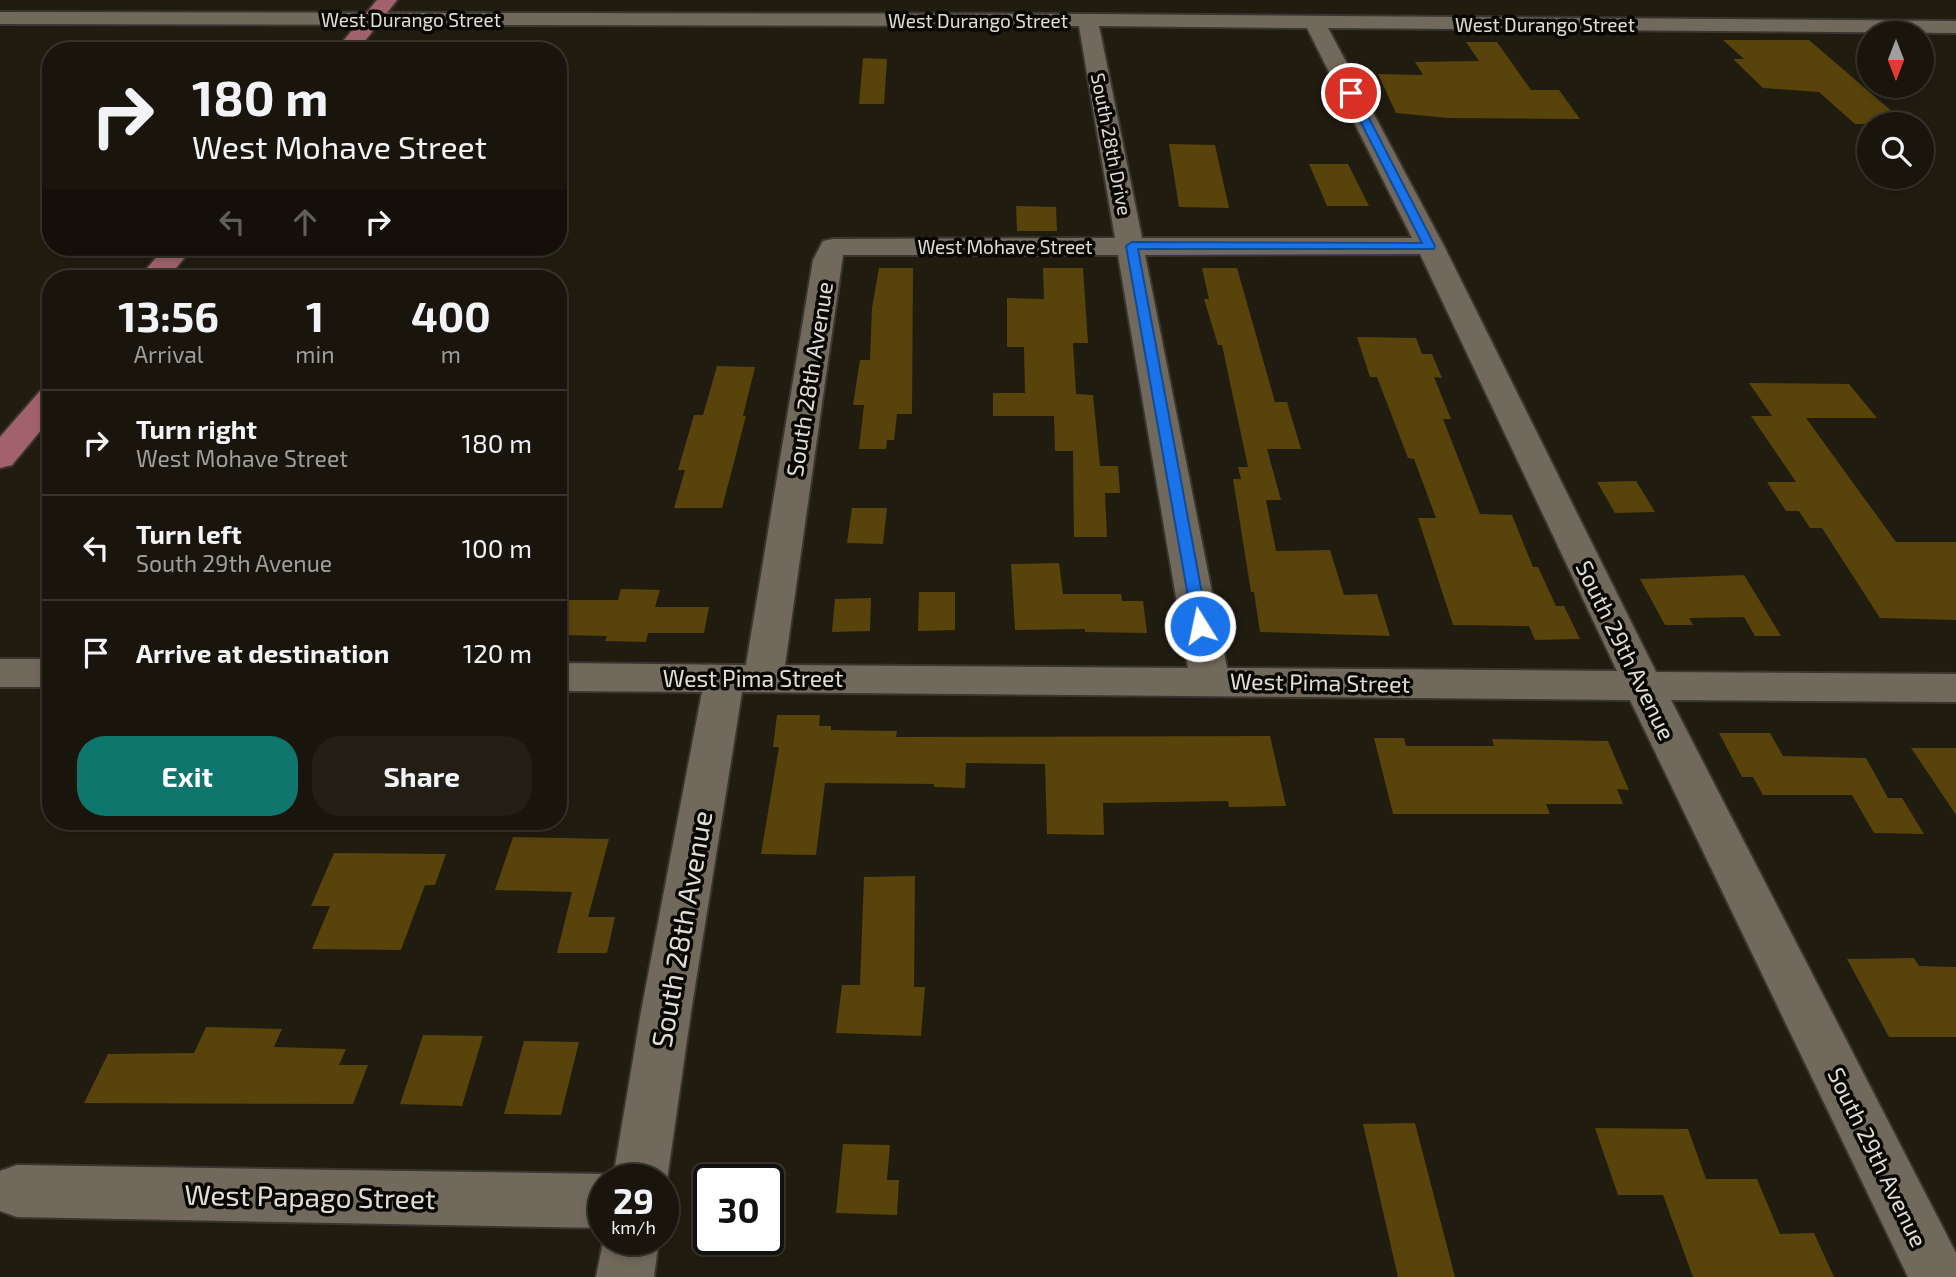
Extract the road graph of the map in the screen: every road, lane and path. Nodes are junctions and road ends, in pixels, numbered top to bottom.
1 (387, 0) edge
2 (1054, 0) edge
3 (1082, 14) edge
4 (0, 18) edge
5 (371, 19) junction
6 (1314, 22) junction
7 (1956, 27) edge
8 (353, 42) edge
9 (1132, 246) junction
10 (1430, 246) junction
11 (833, 247) joint
12 (172, 256) edge
13 (159, 270) edge
14 (42, 409) edge
15 (0, 458) edge
16 (0, 673) edge
17 (42, 673) edge
18 (567, 677) edge
19 (744, 678) junction
20 (1210, 681) junction
21 (1644, 687) junction
22 (1956, 688) edge
23 (642, 1164) edge
24 (16, 1191) dead end
25 (588, 1201) edge
26 (628, 1255) edge
27 (625, 1277) edge
28 (1938, 1277) edge

1 - 5 main road
2 - 3 street
3 - 5 street, West Durango Street
3 - 6 street, West Durango Street
3 - 9 street, South 28th Drive
4 - 5 street, West Durango Street
5 - 8 main road
6 - 7 street, West Durango Street
6 - 10 street, South 29th Avenue
9 - 10 street, West Mohave Street
9 - 11 street, West Mohave Street
9 - 20 street, South 28th Drive
10 - 21 street, South 29th Avenue
11 - 19 street, South 28th Avenue
12 - 13 main road
14 - 15 main road
16 - 17 street
18 - 19 street, West Pima Street
19 - 20 street, West Pima Street
19 - 23 street, South 28th Avenue
20 - 21 street, West Pima Street
21 - 22 street, West Pima Street
21 - 28 street, South 29th Avenue
24 - 25 street, West Papago Street
26 - 27 street

